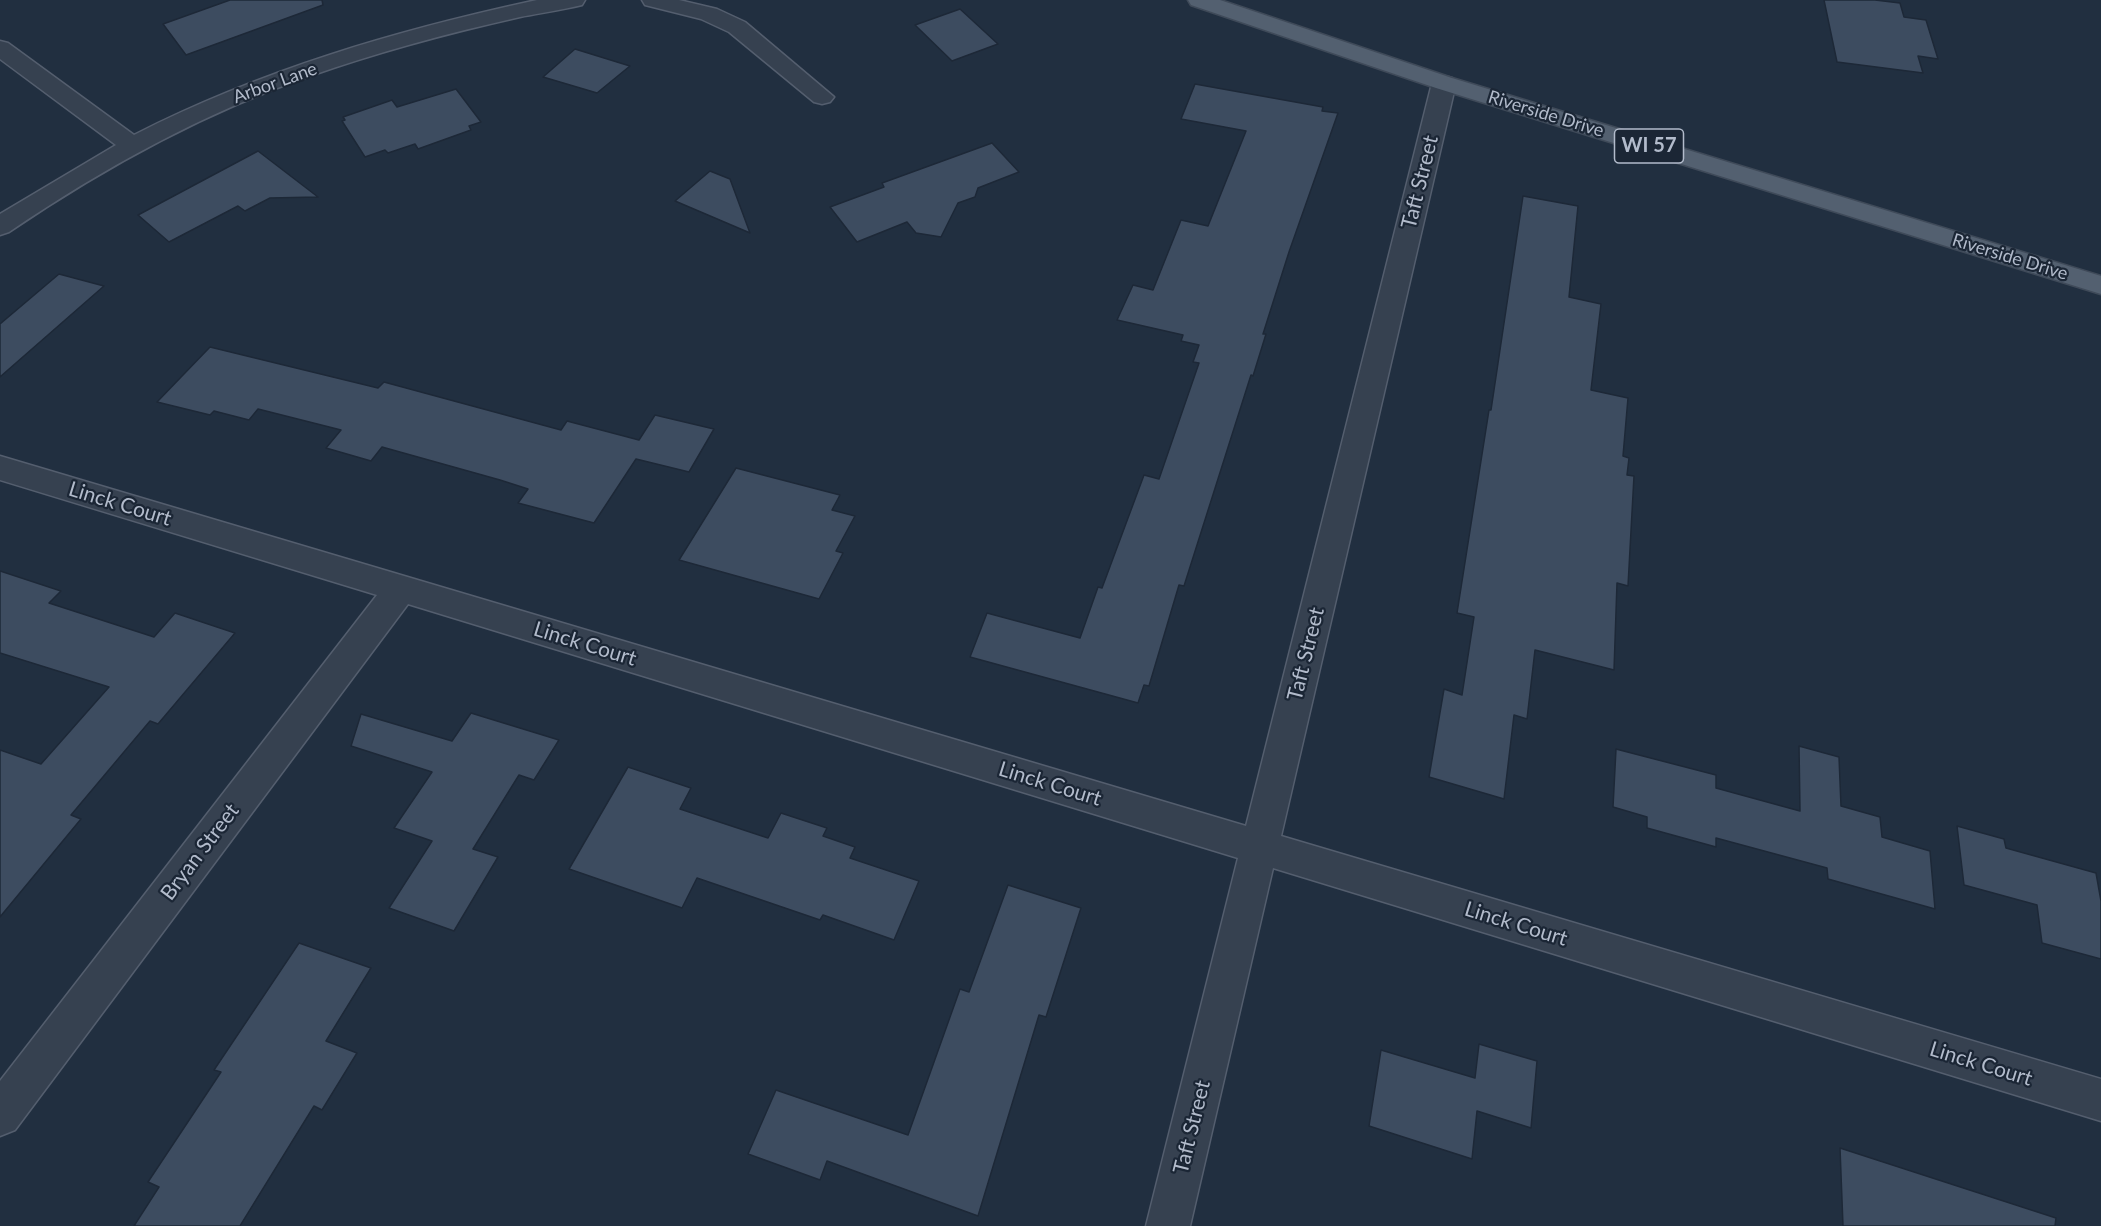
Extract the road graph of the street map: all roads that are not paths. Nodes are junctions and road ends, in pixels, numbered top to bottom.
1 (574, 0) edge
2 (653, 0) edge
3 (1199, 0) edge
4 (0, 48) edge
5 (1444, 82) junction
6 (822, 97) dead end
7 (132, 144) junction
8 (0, 226) edge
9 (2101, 285) edge
10 (0, 468) edge
11 (400, 589) junction
12 (1260, 847) junction
13 (2101, 1100) edge
14 (0, 1115) edge
15 (1168, 1226) edge

1 - 7 street, Arbor Lane
2 - 6 street
3 - 5 main road, Riverside Drive / WI 57
4 - 7 street
5 - 9 main road, Riverside Drive / WI 57
5 - 12 street, Taft Street
7 - 8 street, Arbor Lane
10 - 11 street, Linck Court
11 - 12 street, Linck Court
11 - 14 street, Bryan Street
12 - 13 street, Linck Court
12 - 15 street, Taft Street

